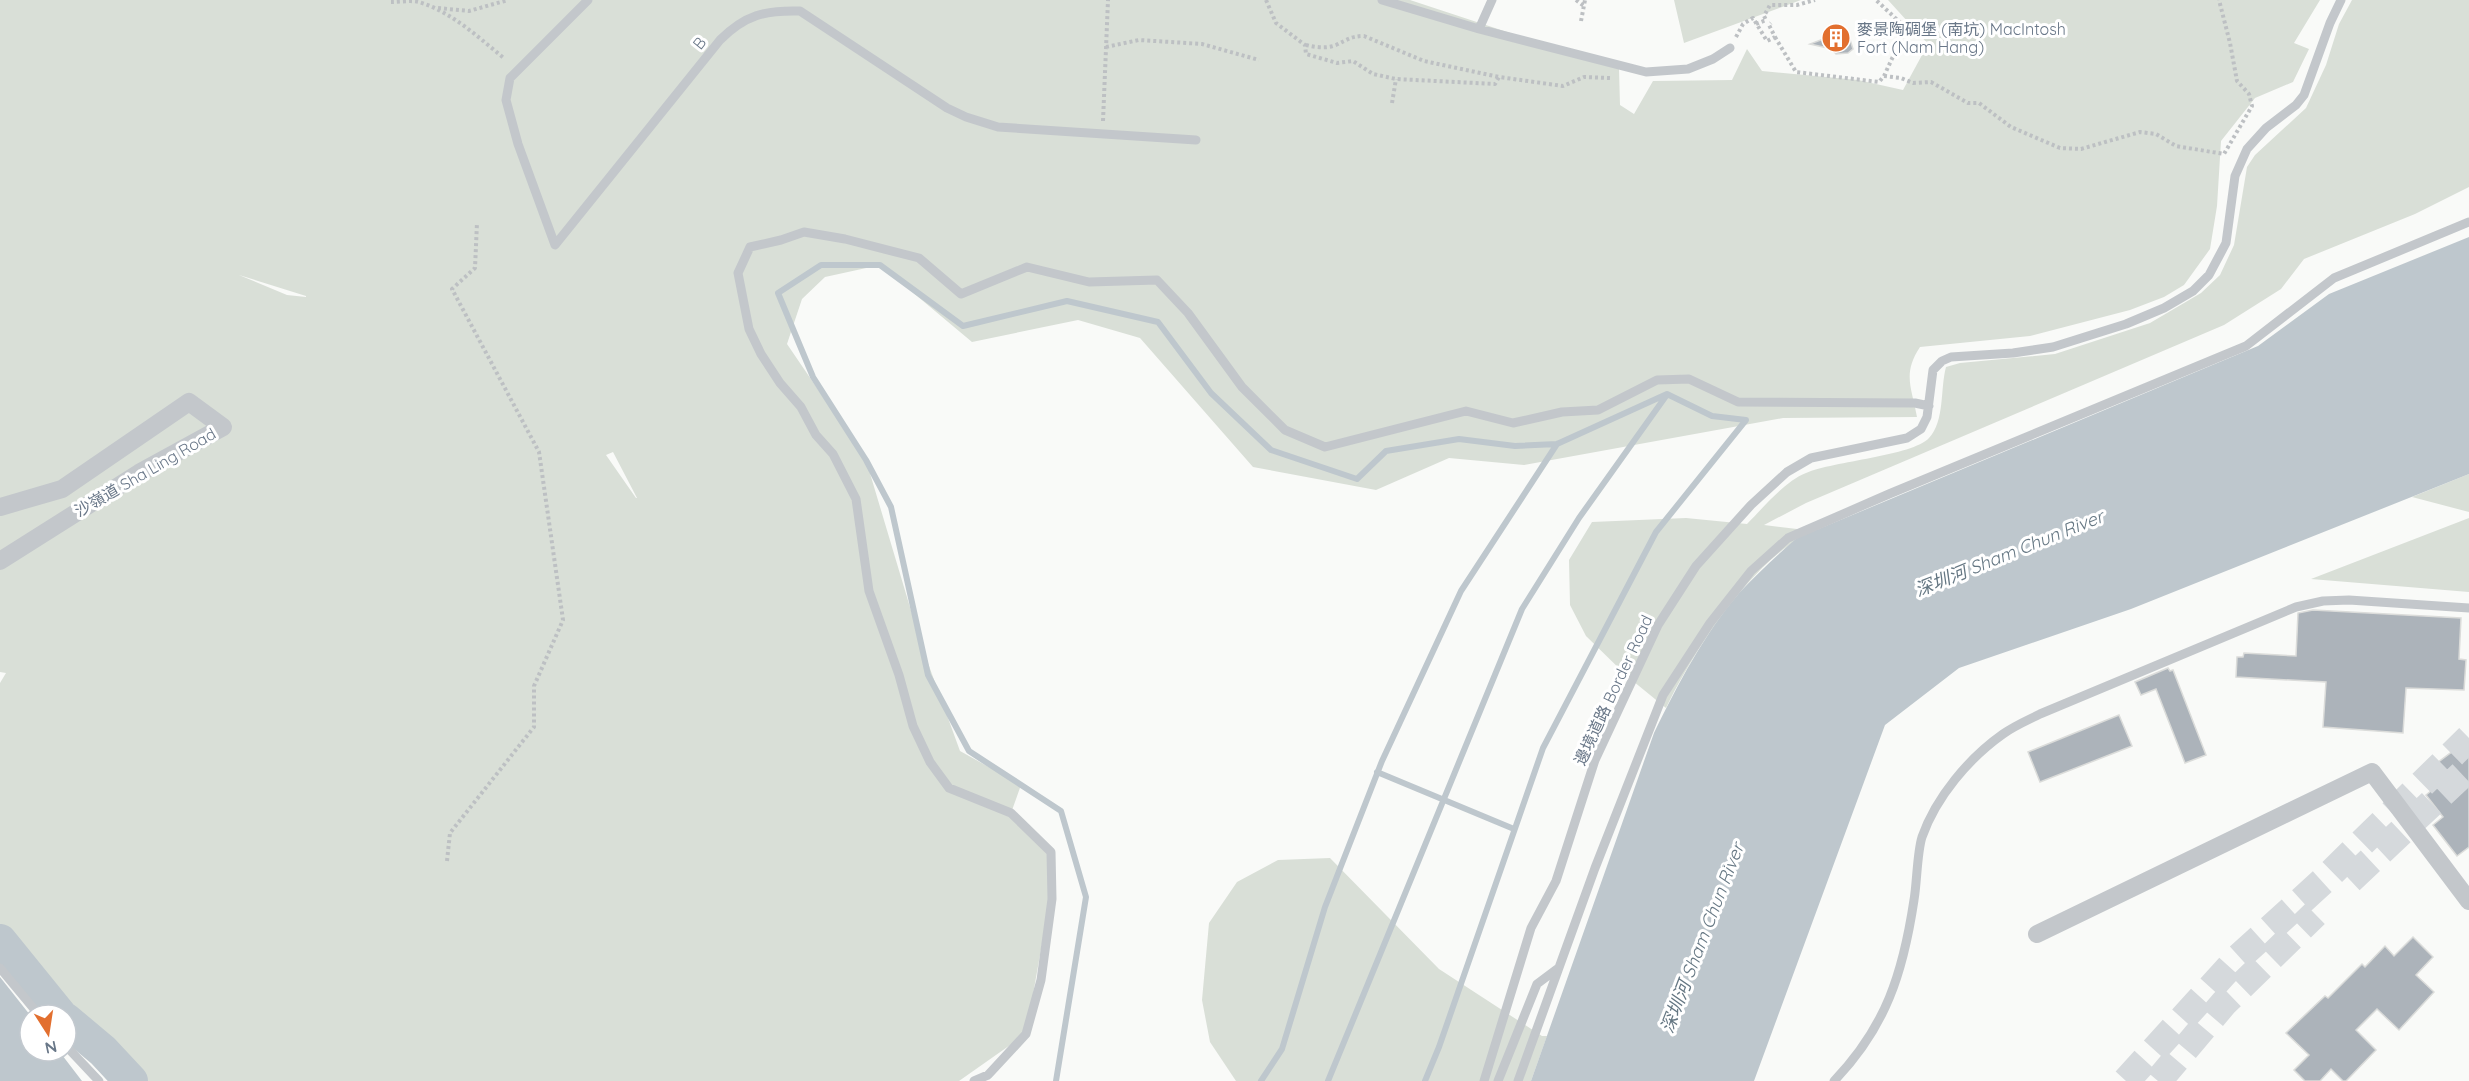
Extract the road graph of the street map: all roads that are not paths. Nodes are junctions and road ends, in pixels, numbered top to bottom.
1 (588, 0) edge
2 (1382, 0) edge
3 (1492, 0) edge
4 (2341, 0) edge
5 (1479, 29) junction
6 (1730, 48) dead end
7 (1196, 140) dead end
8 (2469, 222) edge
9 (1929, 406) junction
10 (0, 507) edge
11 (0, 561) edge
12 (2469, 608) edge
13 (2469, 901) edge
14 (2037, 934) dead end
15 (0, 968) edge
16 (1557, 968) junction
17 (29, 1003) edge
18 (78, 1059) edge
19 (99, 1081) edge
20 (974, 1081) edge
21 (1484, 1081) edge
22 (1498, 1081) edge
23 (1518, 1081) edge
24 (1834, 1081) edge

1 - 7 lane, B
2 - 5 lane
3 - 5 lane
4 - 9 lane, 邊境道路 Border Road
5 - 6 lane
8 - 16 lane
9 - 20 lane
9 - 21 lane, 邊境道路 Border Road
10 - 11 street, 沙嶺道 Sha Ling Road
12 - 24 lane
13 - 14 street
15 - 17 lane
16 - 22 lane
16 - 23 lane
18 - 19 lane

